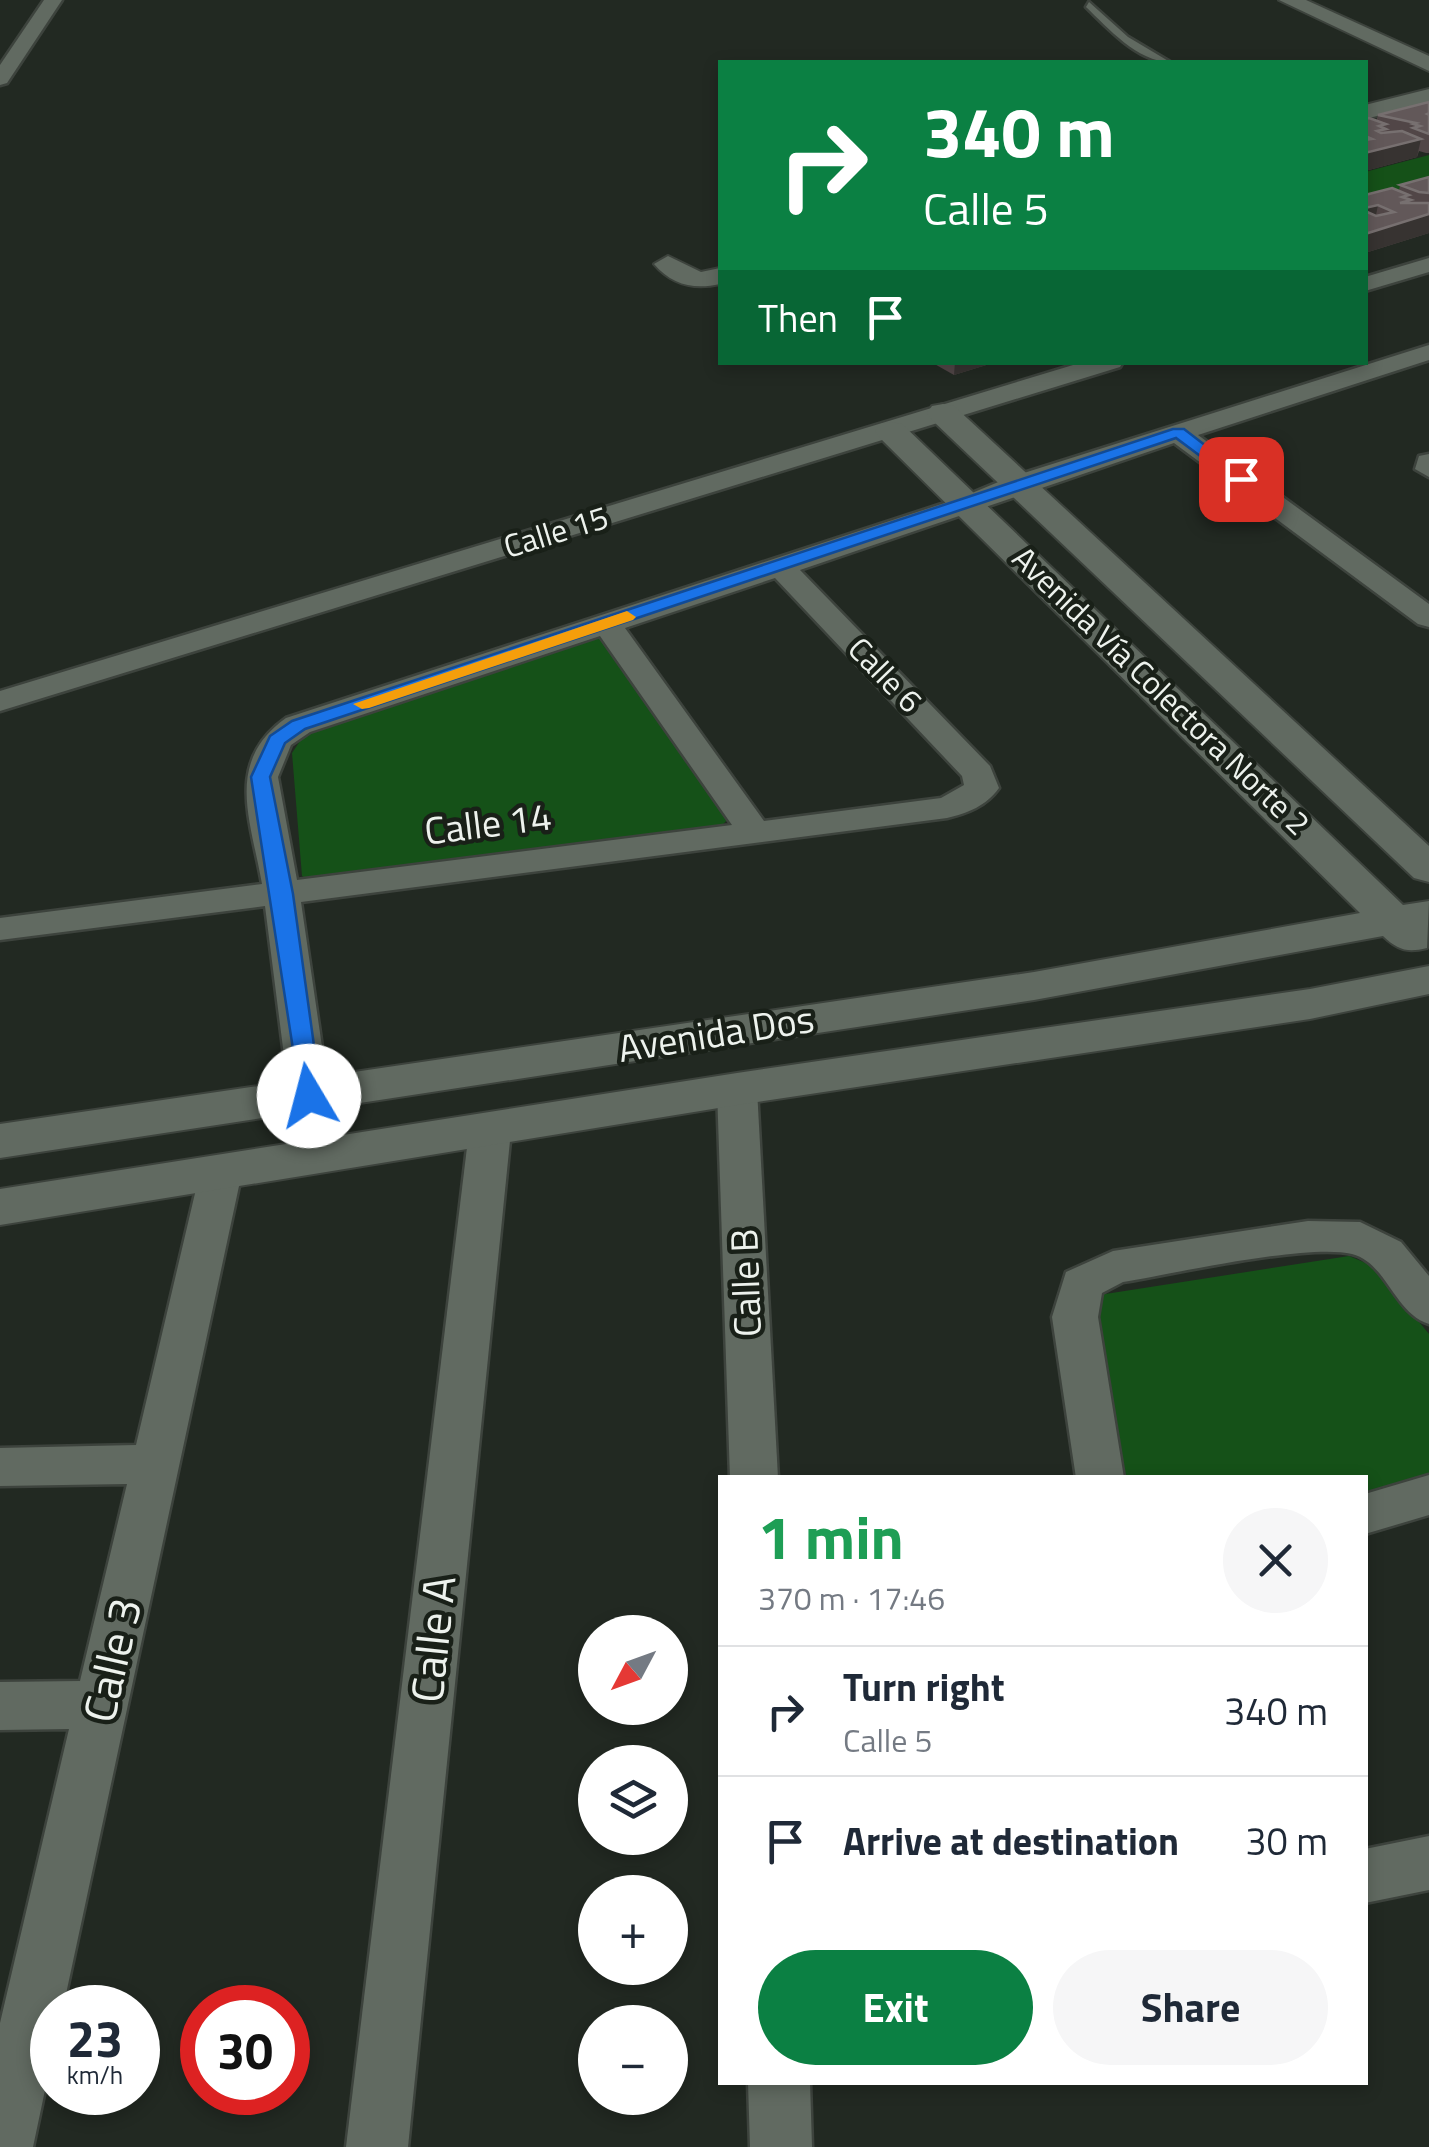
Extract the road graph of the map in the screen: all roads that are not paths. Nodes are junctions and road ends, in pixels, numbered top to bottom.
1 (53, 0) edge
2 (1289, 0) edge
3 (1089, 5) dead end
4 (0, 34) edge
5 (33, 34) junction
6 (1162, 60) edge
7 (1429, 64) edge
8 (1429, 76) edge
9 (0, 78) edge
10 (1368, 91) edge
11 (1429, 96) edge
12 (1368, 111) edge
13 (668, 264) dead end
14 (714, 264) edge
15 (1429, 265) edge
16 (1368, 283) edge
17 (1429, 352) edge
18 (1100, 365) edge
19 (943, 413) junction
20 (891, 430) junction
21 (1178, 432) junction
22 (1018, 484) junction
23 (970, 504) junction
24 (780, 566) junction
25 (1429, 618) edge
26 (606, 624) junction
27 (0, 701) edge
28 (982, 788) joint
29 (755, 833) junction
30 (1429, 869) edge
31 (282, 894) junction
32 (1411, 917) edge
33 (0, 928) edge
34 (1429, 954) edge
35 (1429, 980) edge
36 (738, 1088) junction
37 (309, 1096) junction
38 (490, 1131) junction
39 (0, 1141) edge
40 (221, 1172) junction
41 (0, 1206) edge
42 (1429, 1307) edge
43 (156, 1464) junction
44 (0, 1467) edge
45 (754, 1475) edge
46 (1100, 1475) edge
47 (1429, 1495) edge
48 (1368, 1513) edge
49 (102, 1705) junction
50 (0, 1706) edge
51 (1429, 1863) edge
52 (1368, 1875) edge
53 (17, 2009) edge
54 (779, 2085) edge
55 (2, 2147) edge
56 (377, 2147) edge
57 (782, 2147) edge

1 - 5 street
2 - 7 street
3 - 6 lane
4 - 5 street
5 - 9 street
8 - 10 street
11 - 12 street
13 - 14 street
15 - 16 street
17 - 21 street
18 - 19 street, Calle 15
19 - 20 street, Calle 15
19 - 22 street, Avenida Vía Colectora Norte 2
20 - 23 street, Avenida Vía Colectora Norte 2
20 - 27 street, Calle 15
21 - 22 street
21 - 25 street
22 - 23 street
22 - 30 street, Avenida Vía Colectora Norte 2
23 - 24 street
23 - 32 street, Avenida Vía Colectora Norte 2
24 - 26 street
24 - 28 street, Calle 6
26 - 29 street
26 - 31 street
28 - 29 street, Calle 14
29 - 31 street, Calle 14
31 - 33 street, Calle 14
31 - 37 street
32 - 34 street, Avenida Vía Colectora Norte 2
32 - 37 street, Avenida Dos
35 - 36 street, Avenida Dos
36 - 38 street, Avenida Dos
36 - 45 street, Calle B
37 - 39 street, Avenida Dos
38 - 40 street, Avenida Dos
38 - 56 street, Calle A
40 - 41 street, Avenida Dos
40 - 43 street, Calle 3
42 - 46 street
43 - 44 street
43 - 49 street, Calle 3
47 - 48 street
49 - 50 street
49 - 53 street, Calle 3
51 - 52 street
53 - 55 street, Calle 3
54 - 57 street

